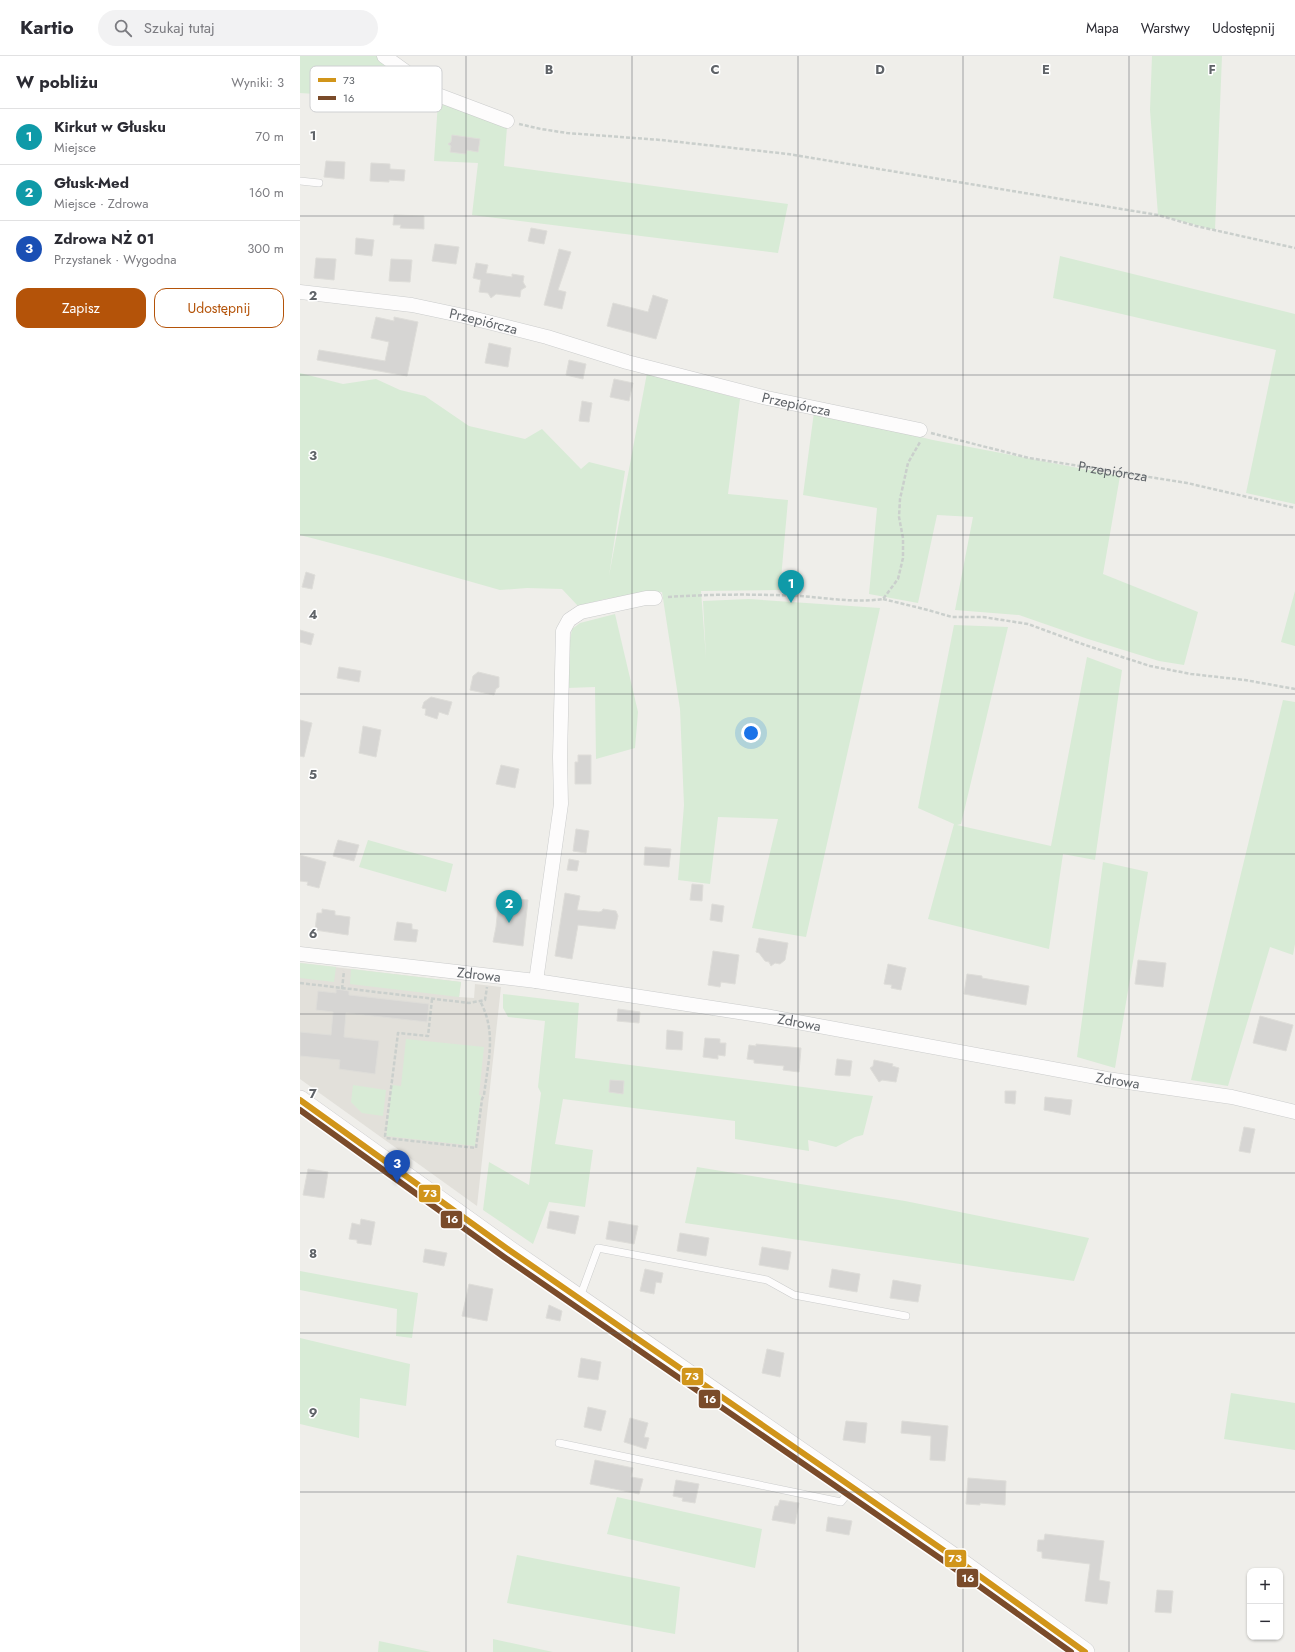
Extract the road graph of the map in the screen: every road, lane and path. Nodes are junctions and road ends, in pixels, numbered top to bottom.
1 (384, 56) edge
2 (398, 66) edge
3 (442, 97) edge
4 (507, 121) joint
5 (300, 181) edge
6 (319, 183) dead end
7 (1295, 248) edge
8 (300, 292) edge
9 (920, 430) junction
10 (1295, 508) edge
11 (655, 598) joint
12 (883, 599) junction
13 (1295, 689) edge
14 (300, 954) edge
15 (344, 968) dead end
16 (488, 980) dead end
17 (536, 981) junction
18 (300, 983) edge
19 (342, 989) junction
20 (432, 999) junction
21 (480, 1001) junction
22 (300, 1100) edge
23 (1295, 1112) edge
24 (579, 1299) junction
25 (906, 1316) dead end
26 (559, 1443) dead end
27 (852, 1488) junction
28 (1085, 1652) edge

1 - 2 street
3 - 4 street
4 - 7 path
5 - 6 lane
8 - 9 street, Przepiórcza
9 - 10 path, Przepiórcza
9 - 12 path
11 - 12 path
11 - 17 street
12 - 13 path
14 - 17 street, Zdrowa
15 - 19 path
16 - 21 path
17 - 23 street, Zdrowa
18 - 19 path
19 - 20 path
20 - 21 path
20 - 21 path
22 - 24 street
24 - 25 lane
24 - 27 street
26 - 27 lane
27 - 28 street

